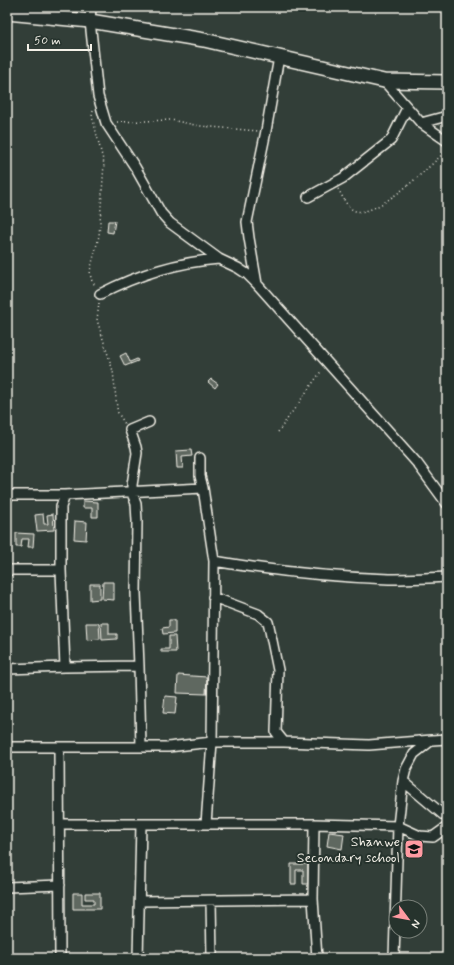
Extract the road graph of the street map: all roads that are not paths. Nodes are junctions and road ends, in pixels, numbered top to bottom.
1 (91, 7) edge
2 (7, 13) edge
3 (90, 21) junction
4 (279, 57) junction
5 (384, 81) junction
6 (447, 82) edge
7 (407, 108) junction
8 (447, 116) edge
9 (421, 124) junction
10 (447, 141) edge
11 (308, 197) dead end
12 (219, 259) junction
13 (257, 284) junction
14 (100, 294) road end
15 (149, 422) dead end
16 (200, 458) dead end
17 (203, 488) junction
18 (132, 493) junction
19 (7, 495) edge
20 (65, 495) junction
21 (447, 504) edge
22 (214, 561) junction
23 (7, 570) edge
24 (61, 570) junction
25 (447, 577) edge
26 (214, 597) junction
27 (139, 666) junction
28 (65, 667) junction
29 (7, 669) edge
30 (447, 739) edge
31 (432, 740) junction
32 (212, 742) junction
33 (284, 742) junction
34 (7, 747) edge
35 (141, 747) junction
36 (59, 748) junction
37 (403, 781) junction
38 (447, 818) edge
39 (60, 824) junction
40 (141, 824) junction
41 (206, 824) junction
42 (314, 824) junction
43 (398, 826) junction
44 (447, 827) edge
45 (60, 885) junction
46 (7, 887) edge
47 (313, 898) junction
48 (140, 901) junction
49 (211, 901) junction
50 (60, 958) edge
51 (138, 958) edge
52 (212, 958) edge
53 (317, 958) edge
54 (394, 958) edge

1 - 3 street
2 - 3 street
3 - 4 street
3 - 12 street
4 - 5 street
4 - 13 street
5 - 6 street
5 - 7 street
7 - 9 street
7 - 11 street
8 - 9 street
9 - 10 street
12 - 13 street
12 - 14 street
13 - 21 street
15 - 18 street
16 - 17 street
17 - 18 street
17 - 22 street
18 - 20 street
18 - 27 street
19 - 20 street
20 - 24 street
22 - 25 street
22 - 26 street
23 - 24 street
24 - 28 street
26 - 32 street
26 - 33 street
27 - 28 street
27 - 35 street
28 - 29 street
30 - 31 street
31 - 33 street
31 - 37 street
32 - 33 street
32 - 35 street
32 - 41 street
34 - 36 street
35 - 36 street
36 - 39 street
37 - 38 street
37 - 43 street
39 - 40 street
39 - 45 street
40 - 41 street
40 - 48 street
41 - 42 street
42 - 43 street
42 - 47 street
43 - 44 street
43 - 54 street
45 - 46 street
45 - 50 street
47 - 49 street
47 - 53 street
48 - 49 street
48 - 51 street
49 - 52 street

